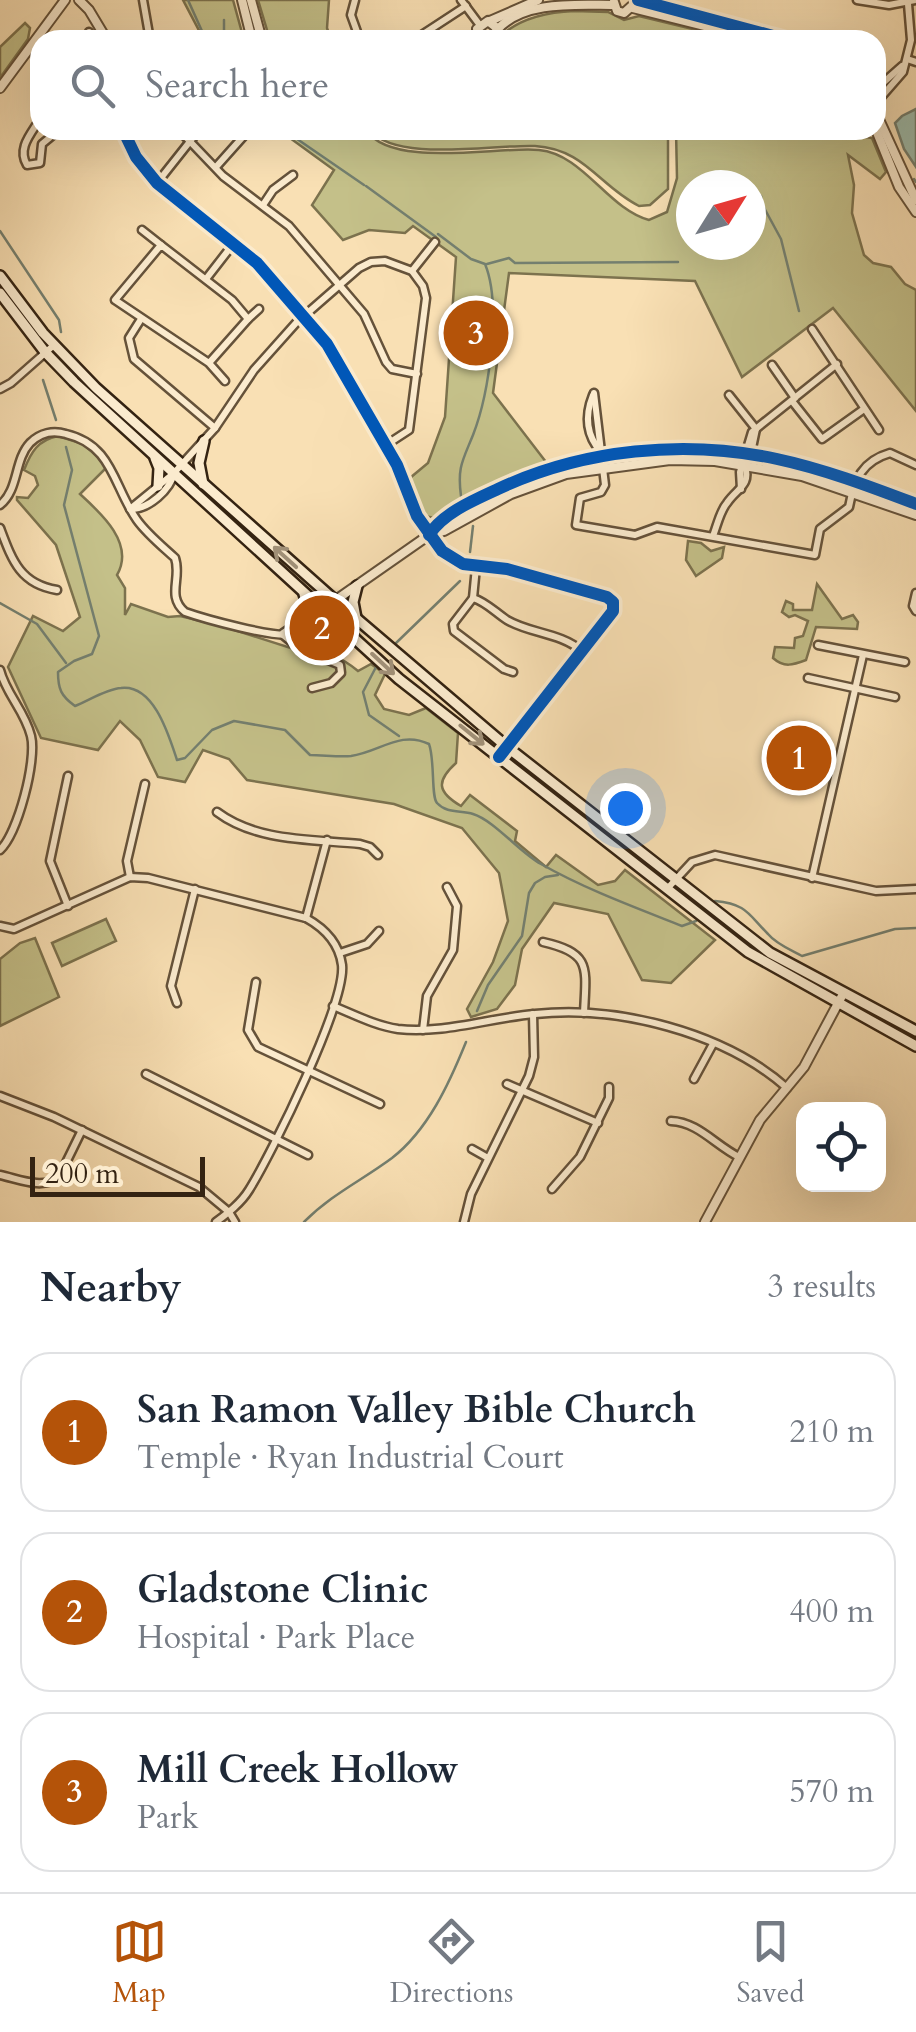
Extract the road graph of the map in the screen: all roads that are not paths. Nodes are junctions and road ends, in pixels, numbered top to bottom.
1 (65, 0) edge
2 (79, 0) edge
3 (143, 0) edge
4 (242, 0) edge
5 (251, 0) edge
6 (355, 0) edge
7 (538, 0) edge
8 (857, 0) edge
9 (614, 2) edge
10 (911, 2) edge
11 (464, 3) edge
12 (635, 3) edge
13 (490, 21) junction
14 (479, 24) junction
15 (43, 30) edge
16 (101, 30) edge
17 (148, 30) edge
18 (250, 30) edge
19 (259, 30) edge
20 (354, 30) edge
21 (428, 30) edge
22 (478, 30) edge
23 (497, 30) joint
24 (726, 30) edge
25 (747, 30) edge
26 (30, 47) edge
27 (905, 62) junction
28 (916, 62) edge
29 (886, 80) edge
30 (0, 88) edge
31 (886, 92) edge
32 (30, 136) edge
33 (886, 136) edge
34 (47, 140) edge
35 (128, 140) edge
36 (240, 140) edge
37 (880, 140) edge
38 (190, 142) joint
39 (216, 166) junction
40 (293, 174) dead end
41 (157, 183) junction
42 (916, 200) edge
43 (263, 205) junction
44 (916, 212) edge
45 (142, 230) dead end
46 (435, 242) dead end
47 (234, 243) junction
48 (162, 245) junction
49 (412, 271) junction
50 (0, 276) edge
51 (206, 279) junction
52 (338, 282) junction
53 (0, 293) edge
54 (259, 309) dead end
55 (303, 316) junction
56 (141, 318) junction
57 (248, 319) junction
58 (812, 330) dead end
59 (49, 348) junction
60 (209, 363) junction
61 (838, 364) junction
62 (772, 365) dead end
63 (417, 374) junction
64 (225, 380) dead end
65 (0, 388) edge
66 (729, 395) dead end
67 (794, 399) junction
68 (864, 409) junction
69 (215, 428) junction
70 (756, 430) junction
71 (879, 430) dead end
72 (204, 441) junction
73 (386, 445) junction
74 (746, 454) junction
75 (154, 456) junction
76 (602, 461) junction
77 (744, 465) junction
78 (916, 465) edge
79 (178, 469) junction
80 (203, 484) junction
81 (158, 486) junction
82 (853, 487) junction
83 (916, 504) edge
84 (0, 505) edge
85 (130, 509) junction
86 (916, 515) edge
87 (0, 528) edge
88 (429, 535) junction
89 (713, 536) junction
90 (4, 550) edge
91 (476, 567) junction
92 (357, 586) junction
93 (58, 590) dead end
94 (304, 591) junction
95 (916, 593) edge
96 (473, 598) junction
97 (335, 601) junction
98 (323, 609) junction
99 (916, 611) edge
100 (304, 618) junction
101 (357, 620) junction
102 (282, 634) junction
103 (818, 644) dead end
104 (582, 651) junction
105 (862, 654) junction
106 (905, 662) dead end
107 (0, 670) edge
108 (513, 672) dead end
109 (808, 678) dead end
110 (312, 688) dead end
111 (854, 688) junction
112 (895, 698) dead end
113 (508, 747) junction
114 (499, 757) junction
115 (68, 776) dead end
116 (145, 784) dead end
117 (216, 812) dead end
118 (327, 840) junction
119 (0, 850) edge
120 (378, 855) dead end
121 (130, 878) junction
122 (812, 878) junction
123 (670, 884) junction
124 (447, 887) dead end
125 (195, 889) junction
126 (916, 889) edge
127 (68, 906) junction
128 (306, 918) junction
129 (0, 926) edge
130 (379, 930) dead end
131 (543, 942) dead end
132 (340, 953) junction
133 (256, 982) dead end
134 (840, 999) junction
135 (177, 1003) dead end
136 (332, 1006) junction
137 (584, 1013) junction
138 (533, 1014) junction
139 (423, 1031) junction
140 (916, 1031) edge
141 (713, 1044) junction
142 (916, 1046) edge
143 (308, 1072) junction
144 (146, 1074) dead end
145 (694, 1078) dead end
146 (507, 1084) dead end
147 (610, 1087) dead end
148 (787, 1088) junction
149 (524, 1090) junction
150 (0, 1096) edge
151 (380, 1104) dead end
152 (670, 1121) dead end
153 (598, 1123) junction
154 (82, 1130) junction
155 (276, 1138) junction
156 (472, 1149) dead end
157 (308, 1155) dead end
158 (739, 1157) junction
159 (488, 1158) junction
160 (0, 1175) edge
161 (552, 1189) dead end
162 (229, 1212) junction
163 (216, 1222) edge
164 (235, 1222) edge
165 (464, 1222) edge
166 (705, 1222) edge

1 - 15 street
2 - 16 street
3 - 17 street
4 - 18 street
5 - 19 street
6 - 20 street
7 - 13 street
8 - 10 street
9 - 12 street
9 - 23 street
10 - 27 street
11 - 14 street
11 - 21 street
12 - 24 street
12 - 25 street
13 - 14 street
13 - 23 street
14 - 22 street
26 - 30 street
27 - 28 street
27 - 29 street
27 - 31 street
32 - 34 street
33 - 42 street
35 - 41 street
36 - 39 street
37 - 44 street
38 - 39 street
38 - 41 street
39 - 43 street
40 - 43 street
41 - 47 street
43 - 52 street
45 - 48 street
46 - 49 street
47 - 51 street
47 - 55 street
48 - 51 street
48 - 56 street
49 - 52 street
49 - 63 street
50 - 59 main road
51 - 57 street
52 - 55 street
52 - 63 street
53 - 59 main road
54 - 57 street
55 - 69 street
55 - 73 street
56 - 60 street
56 - 69 street
57 - 60 street
58 - 61 street
59 - 65 street
59 - 75 main road
59 - 79 main road
60 - 64 street
61 - 67 street
61 - 68 street
62 - 67 street
63 - 73 street
66 - 70 street
67 - 68 street
67 - 70 street
68 - 71 street
69 - 72 street
70 - 74 street
72 - 79 street
72 - 80 main road
73 - 88 street
74 - 76 street
74 - 77 street
74 - 82 street
75 - 79 main road
75 - 81 main road
76 - 76 street
76 - 77 street
76 - 88 street
76 - 89 street
77 - 82 street
77 - 89 street
78 - 82 street
79 - 80 main road
79 - 81 street
79 - 85 street
79 - 94 main road
97 -> 80 main road
81 - 85 street
82 - 83 street
82 - 86 street
82 - 89 street
84 - 85 street
85 - 102 street
87 - 90 street
88 - 91 street
88 - 92 street
90 - 93 street
91 - 96 street
91 - 104 street
92 - 97 street
92 - 101 main road
94 - 98 main road
94 - 100 main road
95 - 99 street
96 - 104 street
96 - 108 street
97 - 98 street
97 - 101 main road
98 - 100 street
98 - 102 street
98 -> 114 main road
100 - 102 street
101 - 113 main road
102 - 110 street
103 - 105 street
104 - 113 street
105 - 106 street
105 - 111 street
107 - 119 street
109 - 111 street
111 - 112 street
111 - 122 street
113 - 114 street
113 - 123 main road
114 - 123 main road
115 - 127 street
116 - 121 street
117 - 118 street
118 - 120 street
118 - 128 street
121 - 125 street
121 - 127 street
122 - 123 street
122 - 126 street
123 - 134 main road
124 - 139 street
125 - 128 street
125 - 135 street
127 - 129 street
128 - 132 street
130 - 132 street
131 - 137 street
132 - 136 street
133 - 143 street
134 - 140 main road
134 - 142 main road
134 - 148 street
136 - 139 street
136 - 143 street
137 - 138 street
137 - 141 street
138 - 139 street
138 - 149 street
141 - 145 street
141 - 148 street
143 - 151 street
143 - 155 street
144 - 155 street
146 - 149 street
147 - 153 street
148 - 158 street
149 - 153 street
149 - 159 street
150 - 154 street
152 - 158 street
153 - 161 street
154 - 160 street
154 - 162 street
155 - 157 street
155 - 162 street
156 - 159 street
158 - 166 street
159 - 165 street
162 - 163 street
162 - 164 street

